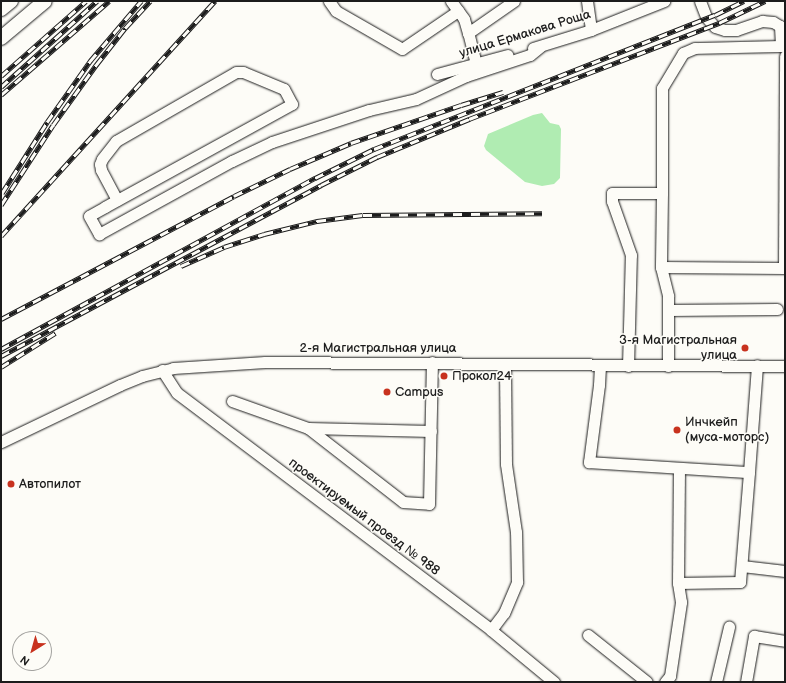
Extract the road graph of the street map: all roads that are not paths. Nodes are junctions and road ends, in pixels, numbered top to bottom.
1 (11, 1) edge
2 (44, 1) edge
3 (329, 1) edge
4 (451, 1) edge
5 (514, 1) edge
6 (587, 1) edge
7 (664, 1) edge
8 (700, 1) edge
9 (1, 9) edge
10 (458, 11) junction
11 (592, 30) junction
12 (468, 34) junction
13 (1, 38) edge
14 (540, 46) junction
15 (784, 49) edge
16 (476, 64) junction
17 (437, 74) dead end
18 (662, 193) junction
19 (118, 200) junction
20 (660, 267) junction
21 (784, 268) edge
22 (777, 309) dead end
23 (668, 310) junction
24 (785, 361) edge
25 (432, 362) junction
26 (505, 364) junction
27 (600, 366) junction
28 (628, 366) junction
29 (668, 366) junction
30 (757, 366) junction
31 (778, 366) edge
32 (162, 370) junction
33 (232, 401) dead end
34 (308, 428) junction
35 (431, 431) junction
36 (1, 442) edge
37 (679, 469) junction
38 (749, 472) junction
39 (742, 566) junction
40 (785, 571) edge
41 (678, 583) junction
42 (729, 627) dead end
43 (491, 630) junction
44 (588, 635) dead end
45 (785, 640) edge
46 (554, 682) edge
47 (647, 682) edge
48 (665, 682) edge
49 (716, 682) edge
50 (746, 682) edge

1 - 9 main road
2 - 13 main road
3 - 10 street
4 - 10 street
5 - 12 street
6 - 11 street
7 - 11 street, улица Ермакова Роща
8 - 15 street
10 - 12 street
11 - 14 street, улица Ермакова Роща
12 - 16 street
14 - 16 street, улица Ермакова Роща
14 - 19 street
15 - 18 street
15 - 21 street
16 - 17 street, улица Ермакова Роща
18 - 20 street
18 - 28 street
19 - 19 street
20 - 21 street
20 - 23 street
22 - 23 street
23 - 29 street
24 - 31 street, 2-я Магистральная улица
25 - 26 street, 2-я Магистральная улица
25 - 32 street, 2-я Магистральная улица
25 - 35 street
26 - 27 street, 2-я Магистральная улица
26 - 43 street
27 - 28 street, 2-я Магистральная улица
27 - 37 street
28 - 29 street, 2-я Магистральная улица
29 - 30 street, 2-я Магистральная улица
30 - 31 street, 2-я Магистральная улица
30 - 38 street
32 - 36 street, 2-я Магистральная улица
32 - 43 street, проектируемый проезд № 988
33 - 34 street
34 - 35 street
34 - 35 street
37 - 38 street
37 - 41 street
38 - 39 street
39 - 40 street
39 - 41 street
41 - 48 street
42 - 49 street
43 - 46 street, проектируемый проезд № 988
44 - 47 street
45 - 50 street

